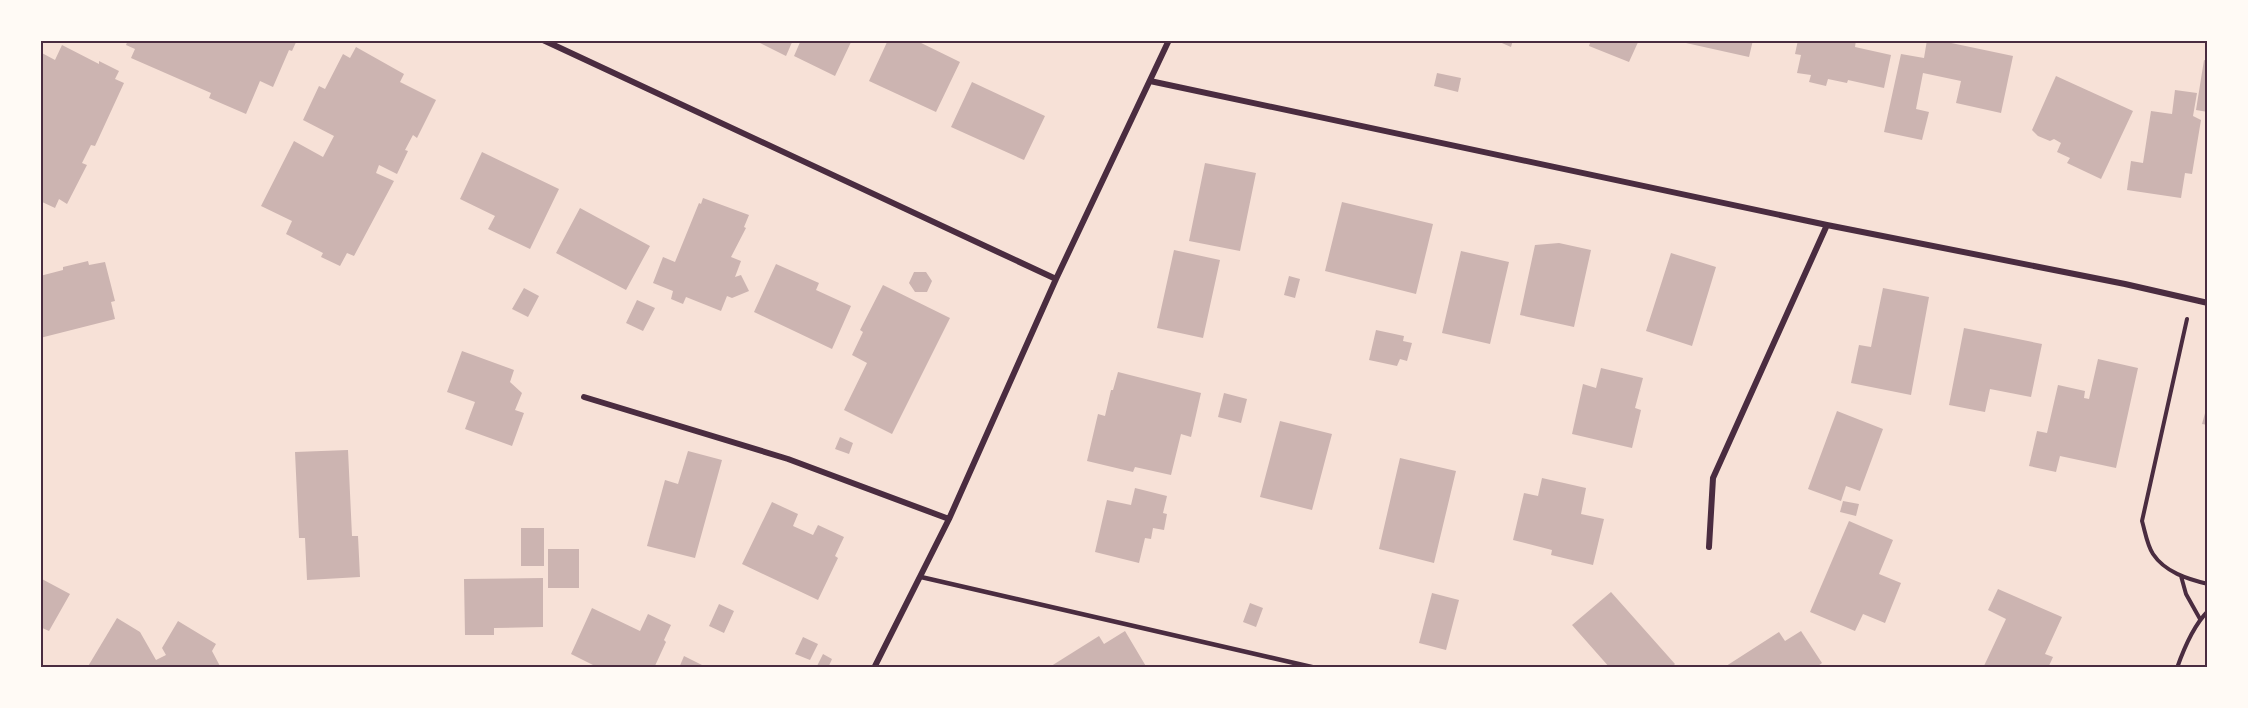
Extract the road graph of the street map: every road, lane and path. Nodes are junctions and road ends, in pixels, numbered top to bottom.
1 (543, 40) edge
2 (1169, 40) edge
3 (1150, 81) junction
4 (1827, 225) junction
5 (1056, 279) junction
6 (2192, 299) junction
7 (2208, 303) edge
8 (584, 397) dead end
9 (949, 519) junction
10 (1709, 547) dead end
11 (2180, 575) junction
12 (921, 577) junction
13 (2208, 584) edge
14 (2208, 611) edge
15 (2200, 620) junction
16 (874, 668) edge
17 (1316, 668) edge
18 (2177, 668) edge

1 - 5 street
2 - 3 street
3 - 4 street
3 - 5 street
4 - 6 street
4 - 10 street
5 - 9 street
6 - 7 street
6 - 11 path
8 - 9 street
9 - 12 street
11 - 13 path
11 - 15 path
12 - 16 street
12 - 17 lane
14 - 15 path
15 - 18 path

